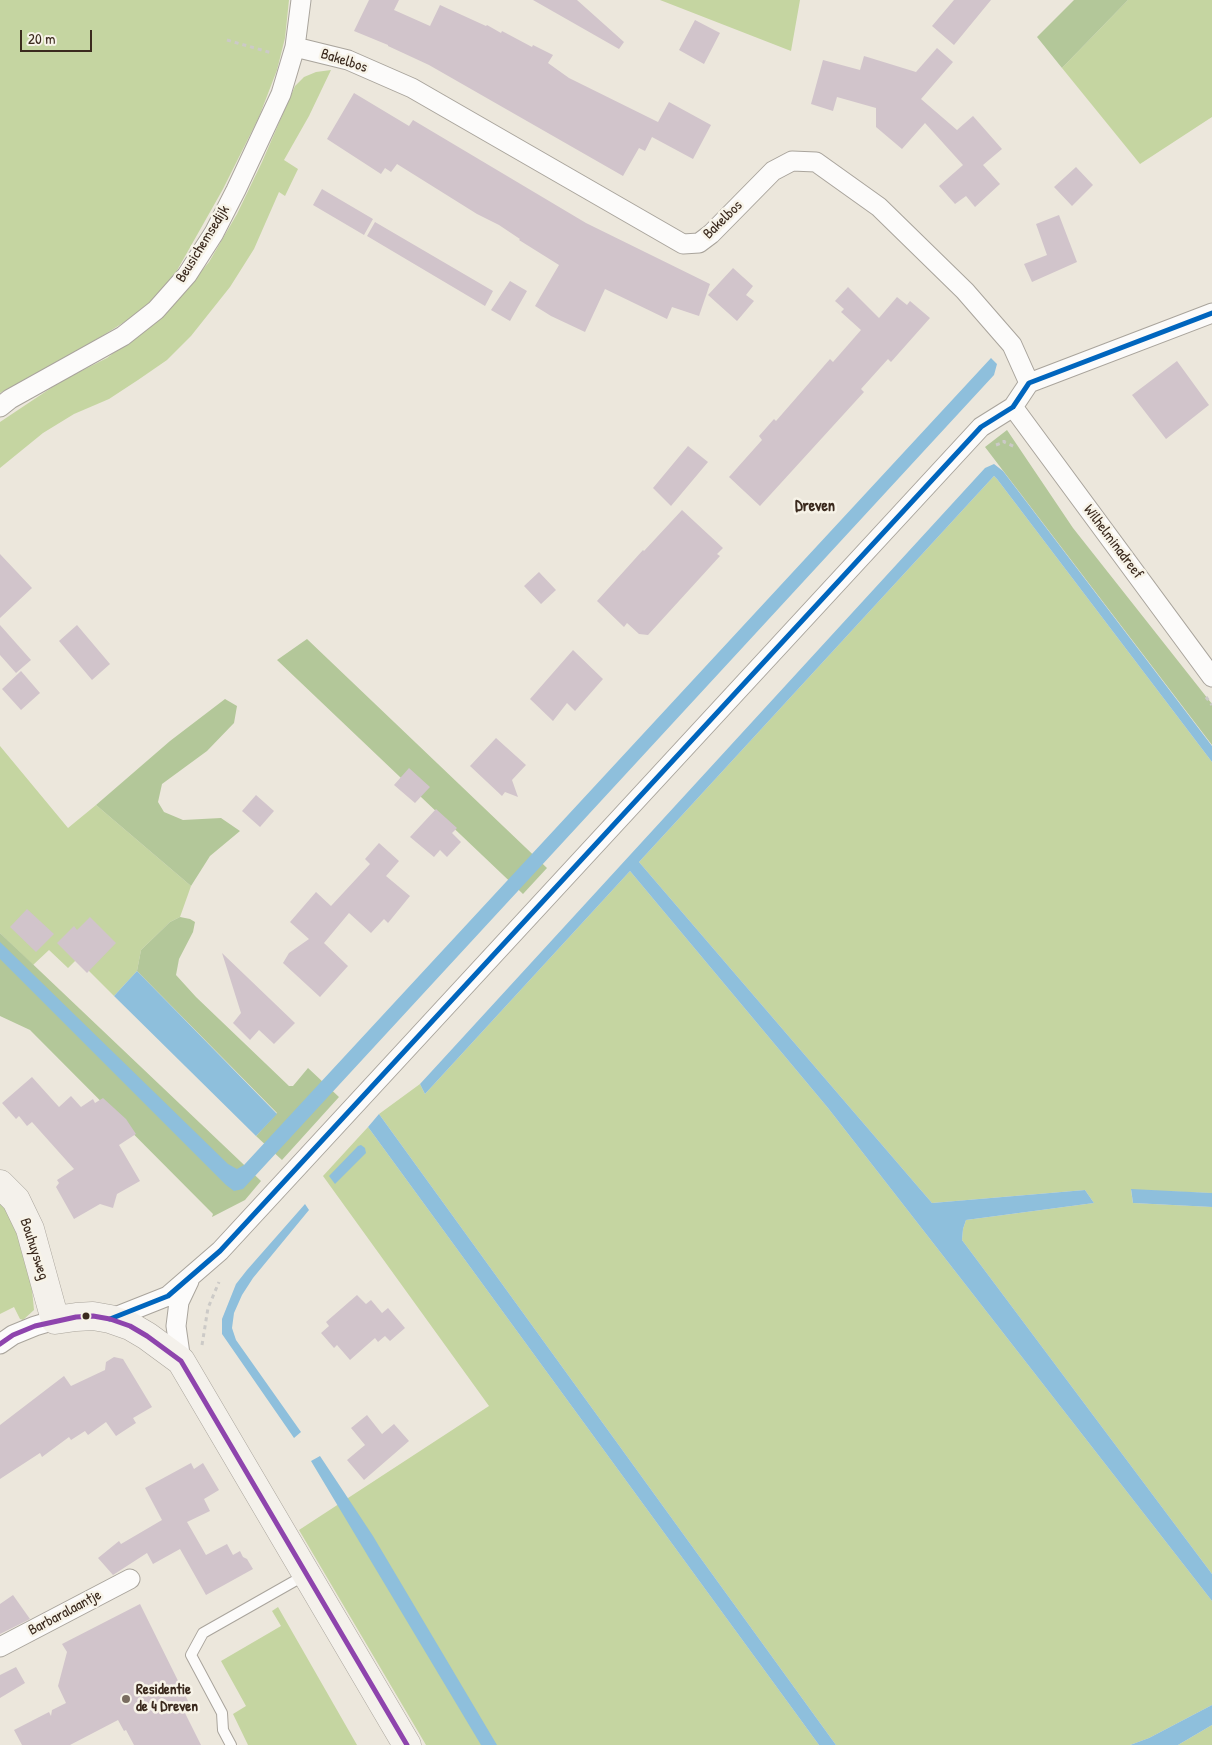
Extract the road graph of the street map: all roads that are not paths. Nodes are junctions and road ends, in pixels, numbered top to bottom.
1 (301, 0) edge
2 (287, 51) junction
3 (1212, 312) edge
4 (1029, 383) junction
5 (0, 407) edge
6 (1013, 407) junction
7 (1212, 677) edge
8 (0, 1184) edge
9 (192, 1275) junction
10 (110, 1319) junction
11 (56, 1320) junction
12 (0, 1344) edge
13 (181, 1361) junction
14 (307, 1574) junction
15 (130, 1579) dead end
16 (0, 1647) edge
17 (231, 1745) edge
18 (407, 1745) edge

1 - 2 street, Beusichemsedijk
2 - 4 street, Bakelbos
2 - 5 street, Beusichemsedijk
3 - 4 street
4 - 6 street
6 - 7 street, Wilhelminadreef
6 - 9 street
8 - 11 street, Bouhuysweg
9 - 10 street
9 - 13 street
10 - 11 street
10 - 13 street
11 - 12 street
13 - 14 street
14 - 17 lane
14 - 18 street
15 - 16 street, Barbaralaantje

